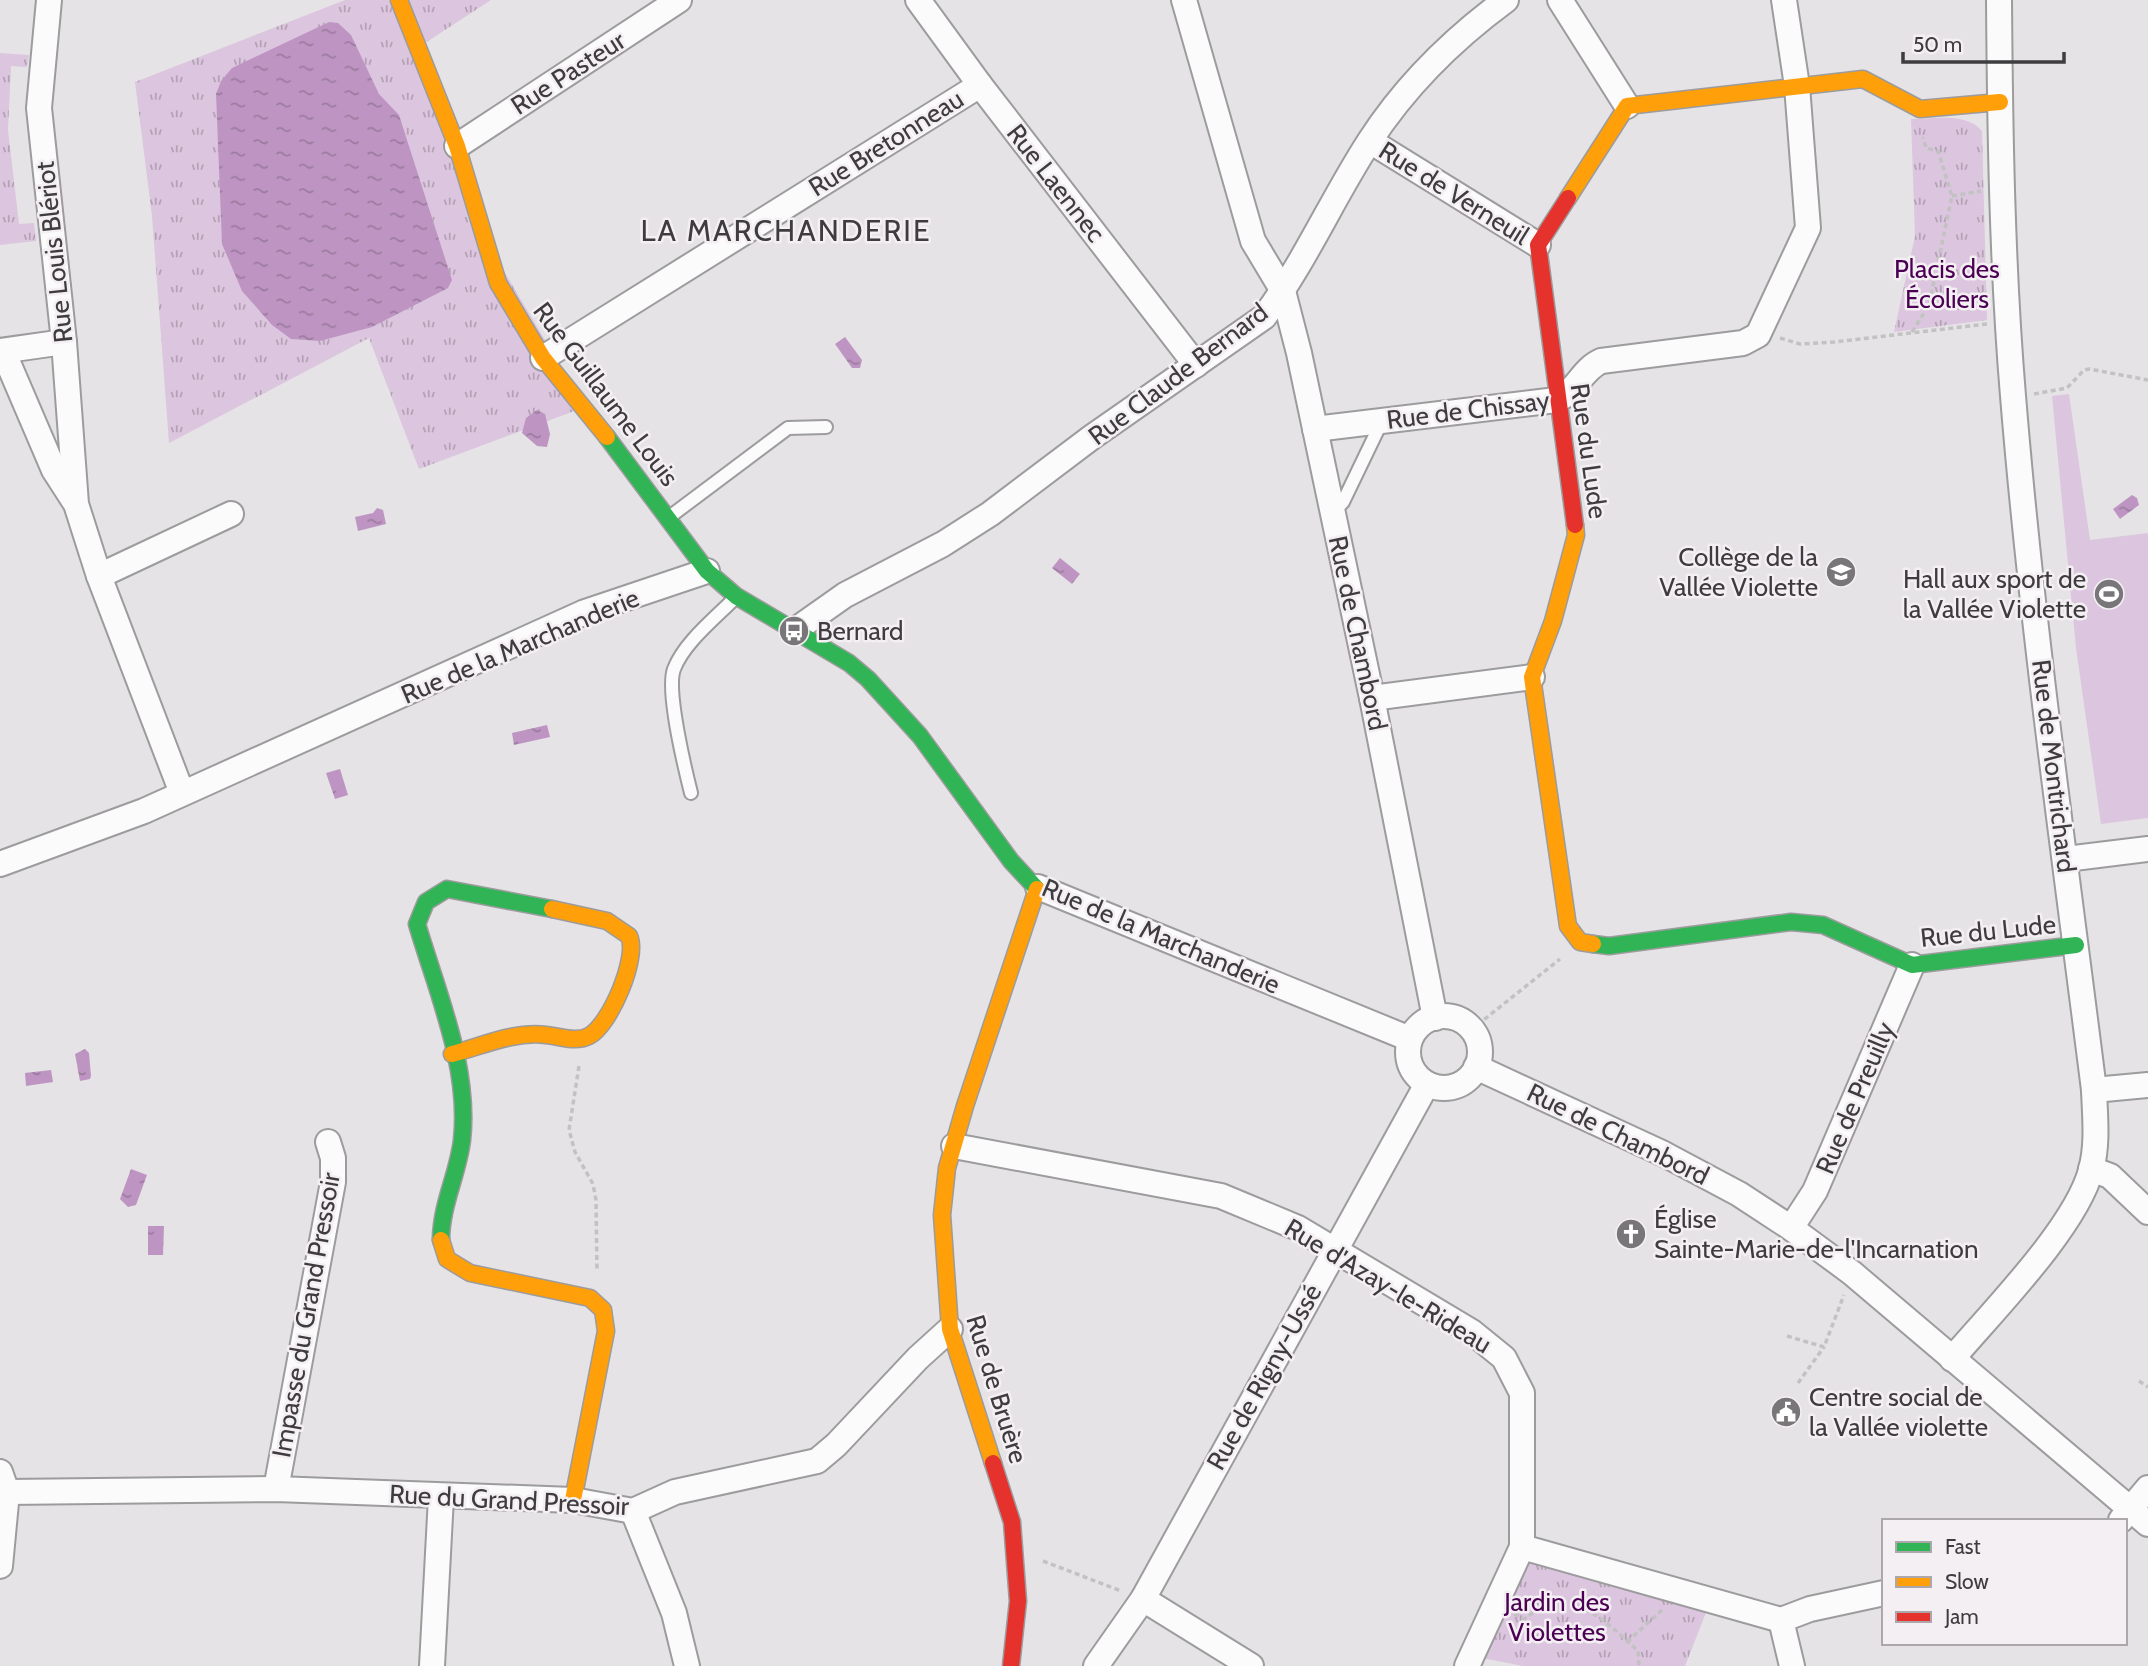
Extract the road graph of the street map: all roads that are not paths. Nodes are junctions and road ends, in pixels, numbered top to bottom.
1 (49, 0) edge
2 (399, 0) edge
3 (679, 0) edge
4 (918, 0) edge
5 (1184, 0) edge
6 (1506, 0) edge
7 (1560, 0) edge
8 (1784, 0) edge
9 (1999, 0) edge
10 (980, 85) junction
11 (1797, 86) junction
12 (2000, 102) junction
13 (1627, 106) junction
14 (1370, 141) junction
15 (457, 146) junction
16 (1538, 244) junction
17 (1283, 290) junction
18 (64, 342) junction
19 (1, 351) edge
20 (544, 358) junction
21 (1196, 365) junction
22 (1556, 400) junction
23 (1382, 421) junction
24 (826, 427) dead end
25 (1315, 429) junction
26 (76, 504) junction
27 (1333, 512) junction
28 (231, 514) dead end
29 (668, 518) junction
30 (707, 571) junction
31 (99, 576) junction
32 (736, 596) junction
33 (794, 631) junction
34 (1532, 677) junction
35 (1372, 698) junction
36 (183, 793) junction
37 (691, 793) dead end
38 (2148, 849) edge
39 (2066, 859) junction
40 (0, 864) edge
41 (1038, 887) junction
42 (2076, 945) junction
43 (1912, 965) junction
44 (1435, 1018) junction
45 (1410, 1039) junction
46 (452, 1054) junction
47 (1476, 1067) junction
48 (1427, 1084) junction
49 (2148, 1085) edge
50 (2094, 1090) junction
51 (328, 1142) dead end
52 (954, 1146) junction
53 (2091, 1169) junction
54 (2148, 1212) edge
55 (1791, 1228) junction
56 (1334, 1249) junction
57 (950, 1329) junction
58 (1952, 1359) junction
59 (4, 1482) edge
60 (2148, 1488) edge
61 (275, 1489) junction
62 (441, 1497) junction
63 (573, 1500) junction
64 (633, 1511) junction
65 (2133, 1518) edge
66 (1522, 1547) junction
67 (0, 1566) edge
68 (1882, 1593) edge
69 (1143, 1599) junction
70 (1782, 1620) junction
71 (432, 1666) edge
72 (687, 1666) edge
73 (1011, 1666) edge
74 (1096, 1666) edge
75 (1251, 1666) edge
76 (1467, 1666) edge
77 (1792, 1666) edge

1 - 18 street, Rue Louis Blériot
2 - 15 street, Rue Guillaume Louis
3 - 15 street, Rue Pasteur
4 - 10 street, Rue Laennec
5 - 17 street, Rue de Chambord
6 - 14 street, Rue Claude Bernard
7 - 13 street
8 - 11 street
9 - 12 street, Rue de Montrichard
10 - 20 street, Rue Bretonneau
10 - 21 street, Rue Laennec
11 - 12 street
11 - 13 street
11 - 22 street, Rue de Chissay
12 - 39 street, Rue de Montrichard
13 - 16 street
14 - 16 street, Rue de Verneuil
14 - 17 street, Rue Claude Bernard
15 - 20 street, Rue Guillaume Louis
16 - 22 street, Rue du Lude
17 - 21 street, Rue Claude Bernard
17 - 25 street, Rue de Chambord
18 - 19 street
18 - 26 street, Rue Louis Blériot
19 - 26 street, Rue Louis Blériot
20 - 29 street, Rue Guillaume Louis
21 - 33 street, Rue Claude Bernard
22 - 23 street, Rue de Chissay
22 - 34 street, Rue du Lude
23 - 25 street, Rue de Chissay
23 - 27 lane
24 - 29 lane
25 - 27 street, Rue de Chambord
26 - 31 street, Rue Louis Blériot
27 - 35 street, Rue de Chambord
28 - 31 street
29 - 30 street, Rue Guillaume Louis
30 - 32 street, Rue de la Marchanderie
30 - 36 street, Rue de la Marchanderie
31 - 36 street, Rue Louis Blériot
32 - 33 street, Rue de la Marchanderie
32 - 37 lane
33 - 41 street, Rue de la Marchanderie
34 - 35 street
34 - 43 street, Rue du Lude
35 - 44 street, Rue de Chambord
36 - 40 street, Rue de la Marchanderie
38 - 39 street
39 - 42 street, Rue de Montrichard
41 - 45 street, Rue de la Marchanderie
41 - 52 street, Rue de Bruère
42 - 43 street, Rue du Lude
42 - 50 street, Rue de Montrichard
43 - 55 street, Rue de Preuilly
44 - 45 street
44 - 47 street
45 - 48 street
46 - 46 street
46 - 63 street
47 - 48 street
47 - 55 street, Rue de Chambord
48 - 56 street, Rue de Rigny-Ussé
49 - 50 street
50 - 53 street, Rue de Montrichard
51 - 61 street, Impasse du Grand Pressoir
52 - 56 street, Rue d'Azay-le-Rideau
52 - 57 street, Rue de Bruère
53 - 54 street
53 - 58 street, Rue de Montrichard
55 - 58 street, Rue de Chambord
56 - 66 street, Rue d'Azay-le-Rideau
56 - 69 street, Rue de Rigny-Ussé
57 - 64 street, Rue du Grand Pressoir
57 - 73 street, Rue de Bruère
58 - 65 street, Rue de Chambord
59 - 61 street, Rue du Grand Pressoir
59 - 67 street
60 - 65 street
61 - 62 street, Rue du Grand Pressoir
62 - 63 street, Rue du Grand Pressoir
62 - 71 street
63 - 64 street, Rue du Grand Pressoir
64 - 72 street
66 - 70 street
66 - 76 street, Rue d'Azay-le-Rideau
68 - 70 street
69 - 74 street, Rue de Rigny-Ussé
69 - 75 street
70 - 77 street

